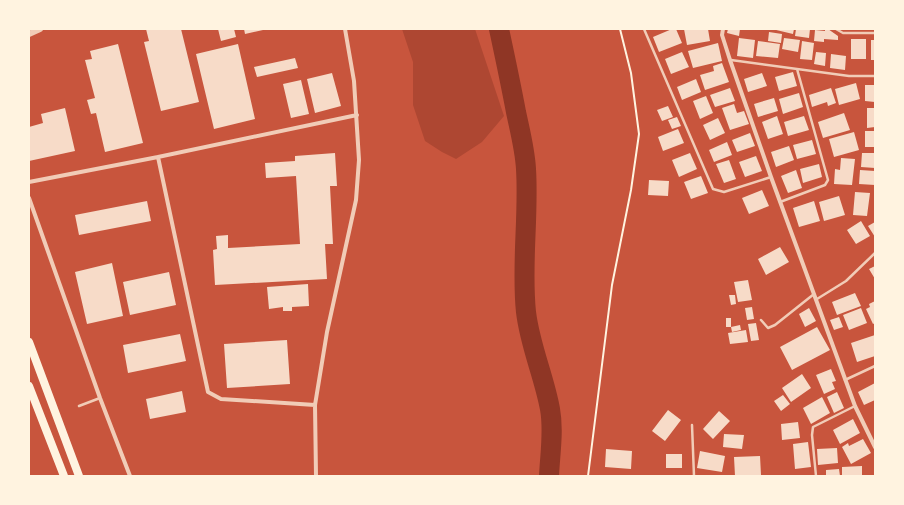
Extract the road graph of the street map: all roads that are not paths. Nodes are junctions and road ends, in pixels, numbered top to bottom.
1 (40, 29) edge
2 (345, 29) edge
3 (644, 29) edge
4 (723, 29) edge
5 (836, 29) edge
6 (875, 33) edge
7 (29, 34) edge
8 (730, 60) junction
9 (797, 69) junction
10 (875, 76) edge
11 (357, 116) junction
12 (158, 157) junction
13 (771, 177) junction
14 (29, 182) edge
15 (29, 198) edge
16 (780, 202) junction
17 (875, 253) edge
18 (814, 293) junction
19 (817, 299) junction
20 (761, 320) dead end
21 (29, 342) edge
22 (875, 366) edge
23 (845, 380) junction
24 (29, 386) edge
25 (100, 398) junction
26 (315, 405) junction
27 (79, 406) dead end
28 (855, 406) junction
29 (692, 425) dead end
30 (875, 447) edge
31 (64, 476) edge
32 (80, 476) edge
33 (130, 476) edge
34 (316, 476) edge
35 (694, 476) edge
36 (816, 476) edge

1 - 7 street
2 - 11 street
3 - 13 lane
4 - 8 street
5 - 6 lane
8 - 9 lane
8 - 13 street
9 - 10 lane
9 - 16 lane
11 - 12 street
11 - 26 street
12 - 14 street
12 - 26 street
13 - 16 street
15 - 25 street
16 - 18 street
17 - 19 lane
18 - 19 street
18 - 20 lane
19 - 23 street
21 - 32 highway
22 - 23 lane
23 - 28 street
24 - 31 highway
25 - 27 lane
25 - 33 street
26 - 34 street
28 - 30 street
28 - 36 lane
29 - 35 lane

